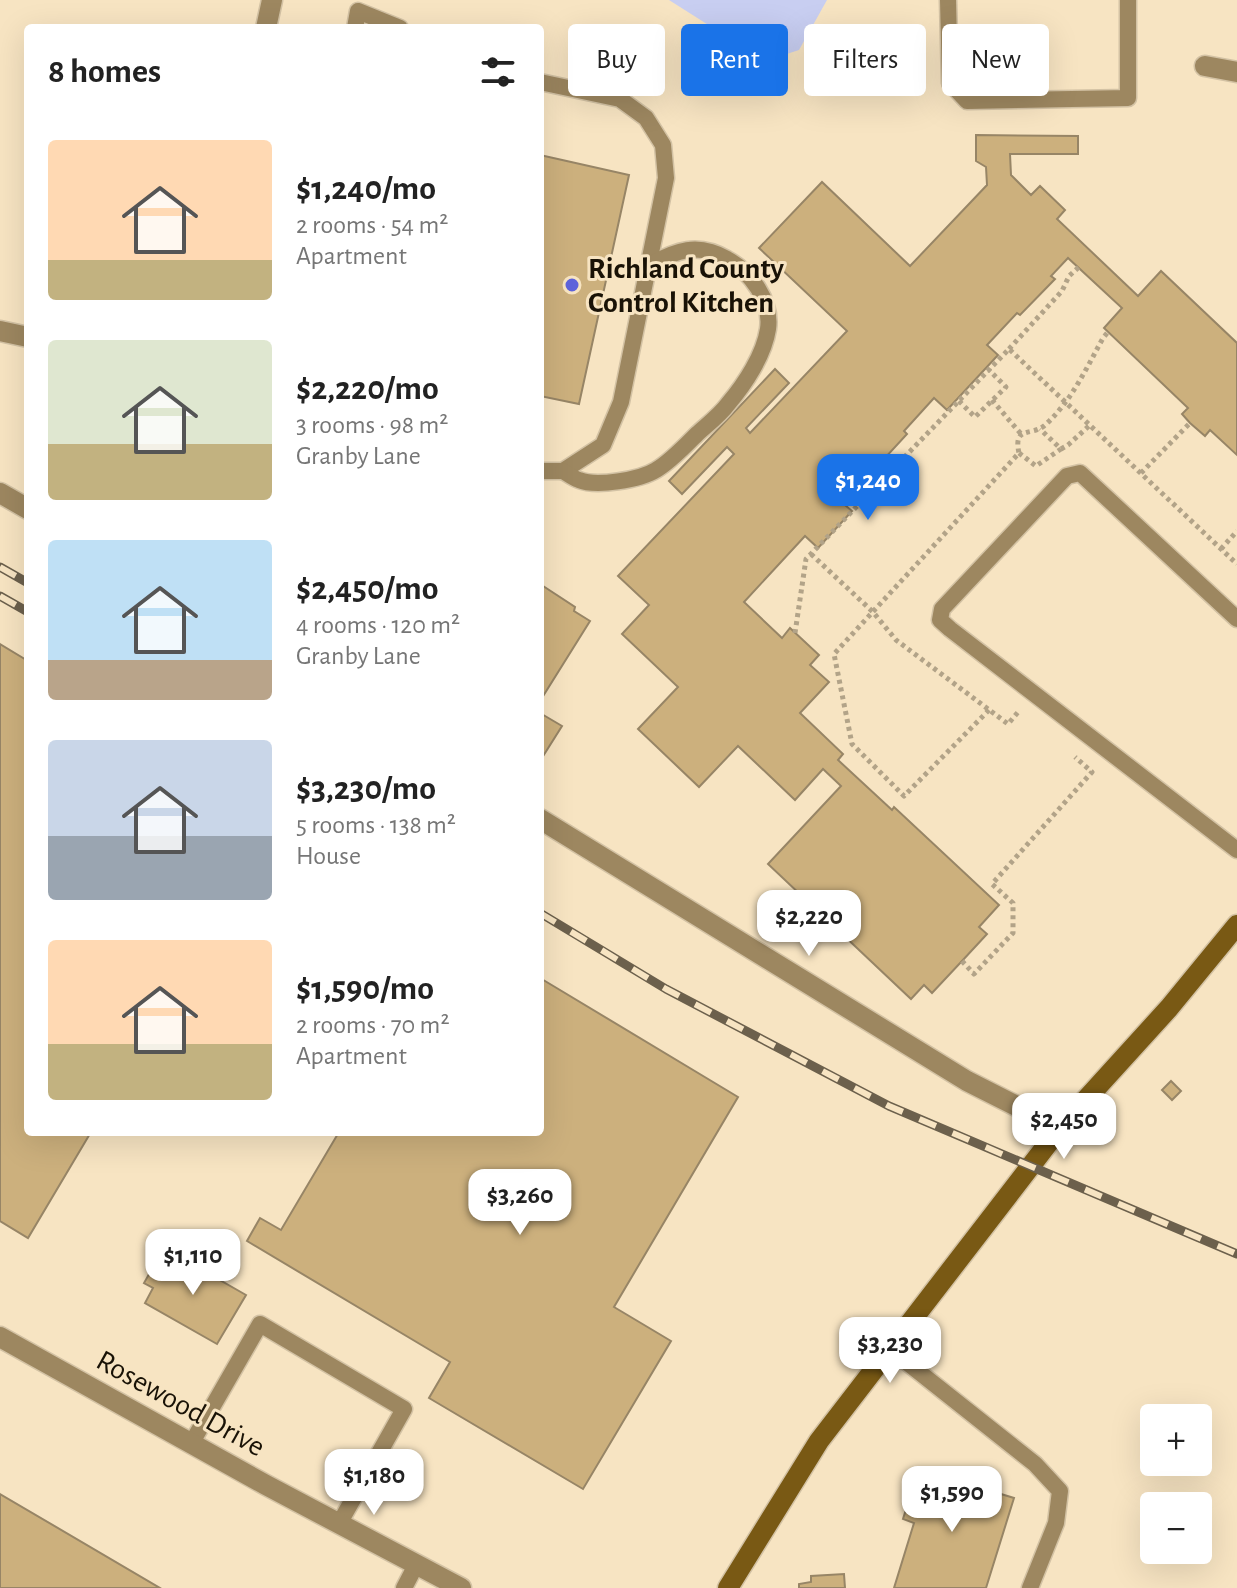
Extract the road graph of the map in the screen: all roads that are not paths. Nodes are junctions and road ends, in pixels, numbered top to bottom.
1 (272, 0) edge
2 (948, 0) edge
3 (1128, 0) edge
4 (267, 24) edge
5 (356, 24) edge
6 (390, 24) edge
7 (1205, 66) dead end
8 (1237, 72) edge
9 (544, 83) edge
10 (648, 266) junction
11 (0, 331) edge
12 (24, 336) edge
13 (544, 471) edge
14 (563, 471) junction
15 (0, 493) edge
16 (24, 507) edge
17 (1237, 619) edge
18 (544, 821) edge
19 (1237, 850) edge
20 (1237, 925) edge
21 (1060, 1128) junction
22 (0, 1337) edge
23 (890, 1349) junction
24 (191, 1444) junction
25 (339, 1524) junction
26 (416, 1565) junction
27 (404, 1588) edge
28 (461, 1588) edge
29 (728, 1588) edge
30 (1030, 1588) edge

1 - 4 street
2 - 3 lane
5 - 6 lane
7 - 8 street
9 - 10 lane
10 - 14 lane
10 - 14 lane
11 - 12 street
13 - 14 lane
15 - 16 street
17 - 19 lane
18 - 21 street
20 - 21 main road
21 - 23 main road
22 - 24 street, Rosewood Drive
23 - 29 main road
23 - 30 lane
24 - 25 street, Rosewood Drive
24 - 25 lane
25 - 26 street, Rosewood Drive
26 - 27 lane
26 - 28 street, Rosewood Drive

